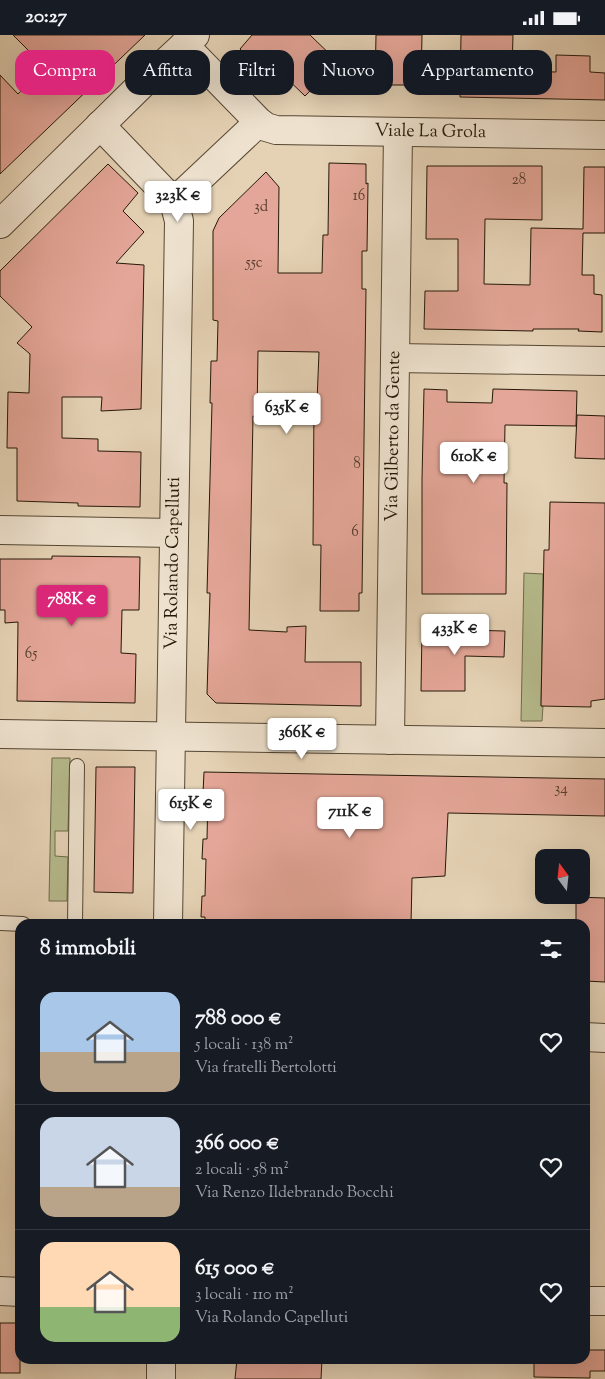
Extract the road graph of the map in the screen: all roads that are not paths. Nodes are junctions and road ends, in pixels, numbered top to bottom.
1 (189, 40) edge
2 (259, 122) junction
3 (100, 125) junction
4 (398, 132) junction
5 (605, 135) edge
6 (174, 202) junction
7 (0, 224) edge
8 (395, 359) junction
9 (605, 361) edge
10 (0, 530) edge
11 (174, 533) junction
12 (0, 734) edge
13 (171, 737) junction
14 (390, 740) junction
15 (605, 743) edge
16 (77, 766) dead end
17 (75, 919) edge
18 (168, 919) edge
19 (0, 923) edge
20 (15, 924) edge
21 (590, 1037) edge
22 (605, 1038) edge
23 (0, 1291) edge
24 (15, 1292) edge
25 (590, 1301) edge
26 (605, 1301) edge
27 (161, 1364) edge
28 (160, 1379) edge

1 - 2 street
1 - 3 street
2 - 4 street, Viale La Grola
2 - 6 street
3 - 6 street
3 - 7 street
4 - 5 street, Viale La Grola
4 - 8 street, Via Gilberto da Gente
6 - 11 street, Via Rolando Capelluti
8 - 9 street
8 - 14 street, Via Gilberto da Gente
10 - 11 street
11 - 13 street, Via Rolando Capelluti
12 - 13 street
13 - 14 street
13 - 18 street, Via Rolando Capelluti
14 - 15 street
16 - 17 lane
19 - 20 lane
21 - 22 street
23 - 24 street
25 - 26 street
27 - 28 street

